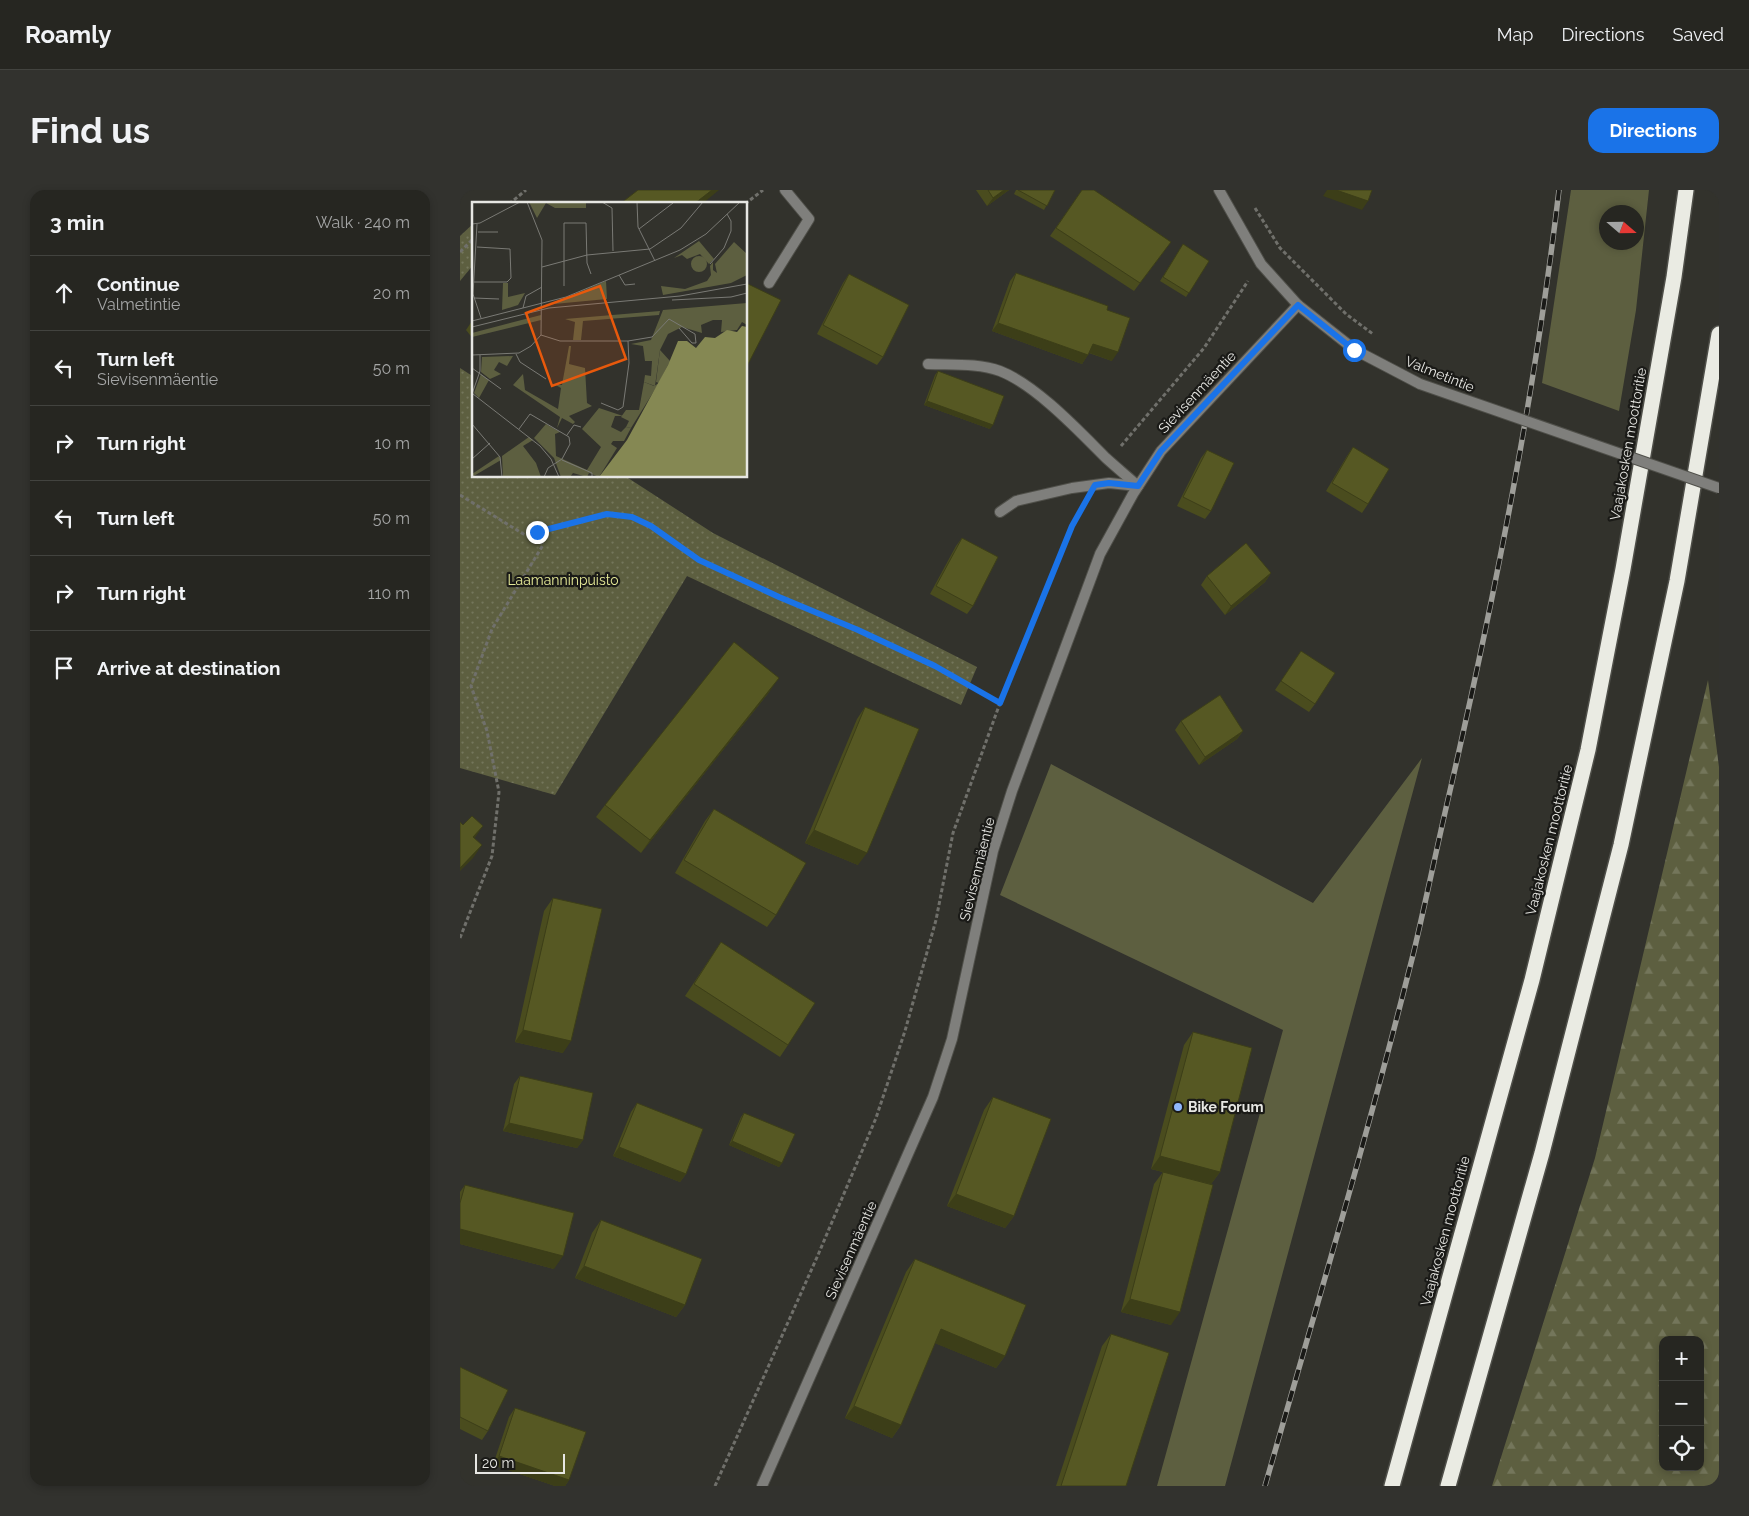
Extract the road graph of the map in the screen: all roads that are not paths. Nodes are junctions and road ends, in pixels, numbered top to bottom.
1 (785, 190) edge
2 (1219, 190) edge
3 (1686, 190) edge
4 (769, 283) dead end
5 (1298, 305) junction
6 (1719, 334) edge
7 (928, 364) dead end
8 (1138, 486) junction
9 (1719, 488) edge
10 (1000, 512) dead end
11 (762, 1486) edge
12 (1392, 1486) edge
13 (1448, 1486) edge

1 - 4 street
2 - 5 street, Valmetintie
3 - 12 highway, Vaajakosken moottoritie
5 - 8 street, Sievisenmäentie
5 - 9 street, Valmetintie, bridge
6 - 13 highway
7 - 8 street
8 - 10 street
8 - 11 street, Sievisenmäentie

